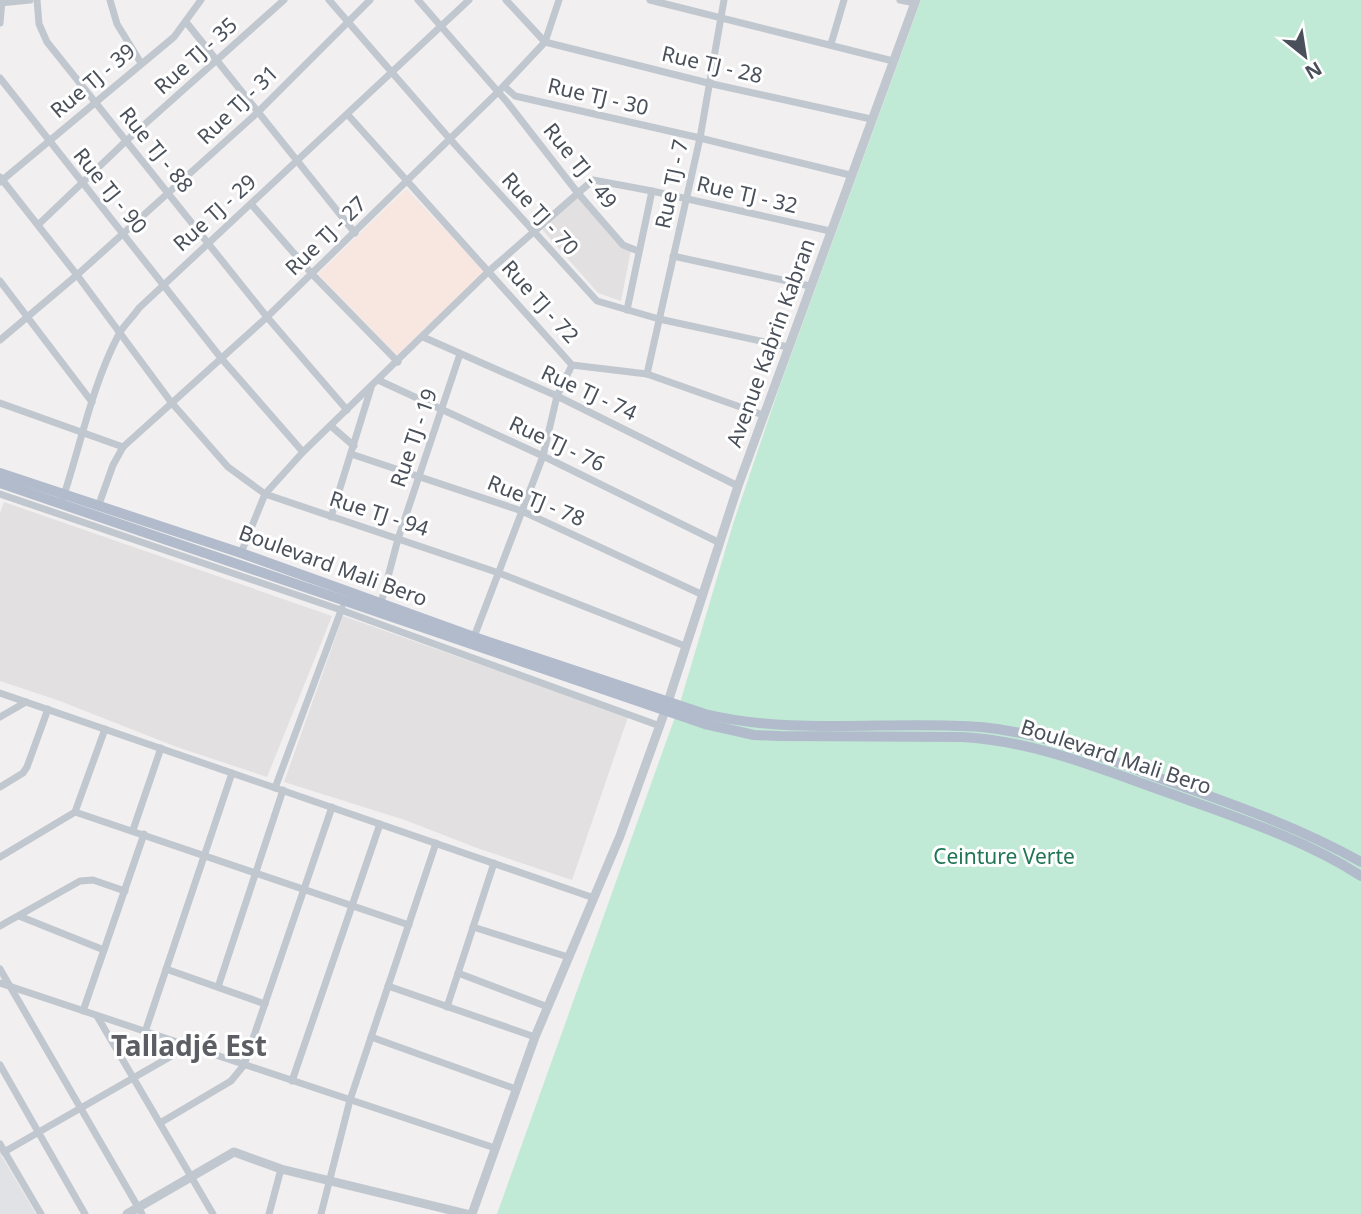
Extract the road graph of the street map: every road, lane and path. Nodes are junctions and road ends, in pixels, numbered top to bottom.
1 (30, 0) edge
2 (37, 0) edge
3 (110, 0) edge
4 (201, 0) edge
5 (284, 0) edge
6 (330, 0) edge
7 (370, 0) edge
8 (418, 0) edge
9 (469, 0) edge
10 (506, 0) edge
11 (559, 0) edge
12 (650, 0) edge
13 (724, 0) edge
14 (844, 0) edge
15 (900, 0) edge
16 (1, 2) edge
17 (916, 2) edge
18 (720, 17) junction
19 (186, 22) junction
20 (347, 22) junction
21 (0, 23) edge
22 (442, 27) junction
23 (545, 42) junction
24 (831, 44) junction
25 (216, 61) junction
26 (893, 61) junction
27 (141, 63) junction
28 (392, 73) junction
29 (0, 78) edge
30 (708, 83) junction
31 (501, 89) junction
32 (94, 101) junction
33 (257, 113) junction
34 (348, 115) junction
35 (871, 119) junction
36 (449, 138) junction
37 (700, 138) junction
38 (48, 141) junction
39 (126, 141) junction
40 (298, 162) junction
41 (850, 175) junction
42 (1, 180) edge
43 (406, 181) junction
44 (82, 184) junction
45 (652, 191) junction
46 (577, 192) junction
47 (168, 193) junction
48 (687, 199) junction
49 (251, 204) junction
50 (38, 224) junction
51 (533, 231) junction
52 (830, 231) junction
53 (355, 233) junction
54 (122, 234) junction
55 (207, 243) junction
56 (638, 251) junction
57 (673, 256) junction
58 (489, 271) junction
59 (312, 274) junction
60 (77, 275) junction
61 (0, 281) edge
62 (163, 284) junction
63 (810, 286) junction
64 (627, 310) junction
65 (28, 317) junction
66 (267, 317) junction
67 (659, 319) junction
68 (120, 332) junction
69 (423, 337) junction
70 (0, 340) edge
71 (788, 347) junction
72 (460, 354) junction
73 (222, 358) junction
74 (398, 362) junction
75 (572, 365) junction
76 (647, 374) junction
77 (379, 380) junction
78 (371, 387) junction
79 (557, 396) junction
80 (92, 402) junction
81 (171, 402) junction
82 (0, 403) edge
83 (442, 409) junction
84 (347, 410) junction
85 (763, 415) junction
86 (331, 426) junction
87 (83, 431) junction
88 (123, 447) junction
89 (352, 450) junction
90 (303, 452) junction
91 (543, 456) junction
92 (0, 472) edge
93 (419, 476) junction
94 (0, 483) edge
95 (738, 486) junction
96 (0, 494) edge
97 (265, 494) junction
98 (63, 499) junction
99 (98, 507) junction
100 (522, 511) junction
101 (74, 514) junction
102 (331, 517) junction
103 (398, 539) junction
104 (720, 542) junction
105 (241, 553) junction
106 (499, 573) junction
107 (703, 595) junction
108 (343, 606) junction
109 (379, 609) junction
110 (474, 637) junction
111 (685, 646) junction
112 (0, 692) edge
113 (626, 699) junction
114 (26, 702) junction
115 (650, 702) junction
116 (666, 707) junction
117 (48, 709) junction
118 (681, 711) junction
119 (621, 712) junction
120 (0, 717) edge
121 (660, 726) junction
122 (105, 729) junction
123 (161, 748) junction
124 (232, 773) junction
125 (0, 787) edge
126 (279, 789) junction
127 (332, 807) junction
128 (75, 812) junction
129 (380, 824) junction
130 (133, 830) junction
131 (144, 834) junction
132 (436, 843) junction
133 (205, 855) junction
134 (0, 857) edge
135 (1361, 862) edge
136 (494, 863) junction
137 (256, 872) junction
138 (1361, 876) edge
139 (305, 889) junction
140 (125, 891) junction
141 (594, 898) junction
142 (351, 905) junction
143 (19, 916) junction
144 (409, 925) junction
145 (0, 926) edge
146 (473, 927) junction
147 (104, 950) junction
148 (568, 957) junction
149 (0, 969) edge
150 (166, 969) junction
151 (458, 973) junction
152 (0, 984) edge
153 (388, 986) junction
154 (11, 987) junction
155 (218, 988) junction
156 (265, 1004) junction
157 (447, 1007) junction
158 (548, 1007) junction
159 (83, 1011) junction
160 (97, 1016) junction
161 (145, 1032) junction
162 (371, 1037) junction
163 (535, 1037) junction
164 (190, 1046) junction
165 (0, 1065) edge
166 (244, 1065) junction
167 (134, 1078) junction
168 (292, 1081) junction
169 (516, 1089) junction
170 (350, 1100) junction
171 (81, 1108) junction
172 (160, 1124) junction
173 (39, 1132) junction
174 (0, 1144) edge
175 (495, 1148) junction
176 (5, 1152) junction
177 (281, 1169) junction
178 (191, 1177) junction
179 (329, 1180) junction
180 (140, 1211) edge
181 (41, 1214) edge
182 (85, 1214) edge
183 (127, 1214) edge
184 (213, 1214) edge
185 (269, 1214) edge
186 (321, 1214) edge
187 (470, 1214) edge

1 - 16 street
2 - 32 street, Rue TJ - 88
3 - 27 street
4 - 19 street, Rue TJ - 39
5 - 25 street, Rue TJ - 35
6 - 20 street, Rue TJ - 70
7 - 20 street, Rue TJ - 31
8 - 22 street, Rue TJ - 49
9 - 22 street, Rue TJ - 29
10 - 23 street
11 - 23 street
12 - 18 street
13 - 18 street, Rue TJ - 7
14 - 24 street
15 - 17 street
16 - 21 street
17 - 26 street, Avenue Kabrin Kabran
18 - 24 street
18 - 30 street, Rue TJ - 7
19 - 25 street
19 - 27 street, Rue TJ - 39
20 - 28 street, Rue TJ - 70
20 - 33 street, Rue TJ - 31
22 - 28 street, Rue TJ - 29
22 - 31 street, Rue TJ - 49
23 - 30 street, Rue TJ - 28
23 - 31 street, Rue TJ - 27
24 - 26 street
25 - 33 street
25 - 39 street, Rue TJ - 35
26 - 35 street, Avenue Kabrin Kabran
27 - 32 street, Rue TJ - 39
28 - 34 street, Rue TJ - 29
28 - 36 street, Rue TJ - 70
29 - 38 street, Rue TJ - 90
30 - 35 street, Rue TJ - 28
30 - 37 street, Rue TJ - 7
31 - 36 street, Rue TJ - 27
31 - 37 street, Rue TJ - 30
31 - 46 street, Rue TJ - 49
32 - 38 street, Rue TJ - 39
32 - 39 street, Rue TJ - 88
33 - 40 street
33 - 47 street, Rue TJ - 31
34 - 40 street, Rue TJ - 29
34 - 43 street, Rue TJ - 72
35 - 41 street, Avenue Kabrin Kabran
36 - 43 street, Rue TJ - 27
36 - 51 street, Rue TJ - 70
37 - 41 street, Rue TJ - 30
37 - 48 street, Rue TJ - 7
38 - 42 street, Rue TJ - 39
38 - 44 street, Rue TJ - 90
39 - 44 street, Rue TJ - 35
39 - 47 street, Rue TJ - 88
40 - 49 street, Rue TJ - 29
40 - 53 street
41 - 52 street, Avenue Kabrin Kabran
42 - 50 street, Rue TJ - 94
43 - 53 street, Rue TJ - 27
43 - 58 street, Rue TJ - 72
44 - 50 street, Rue TJ - 35
44 - 54 street, Rue TJ - 90
45 - 46 street, Rue TJ - 32
45 - 48 street, Rue TJ - 32
45 - 56 street
46 - 51 street
46 - 56 street, Rue TJ - 49
47 - 54 street, Rue TJ - 31
47 - 55 street, Rue TJ - 88
48 - 52 street, Rue TJ - 32
48 - 57 street, Rue TJ - 7
49 - 55 street, Rue TJ - 29
49 - 59 street
50 - 60 street, Rue TJ - 94
51 - 58 street
51 - 64 street, Rue TJ - 70
52 - 63 street, Avenue Kabrin Kabran
53 - 59 street, Rue TJ - 27
54 - 60 street, Rue TJ - 31
54 - 62 street, Rue TJ - 90
55 - 62 street, Rue TJ - 29
55 - 66 street, Rue TJ - 88
56 - 64 street
57 - 63 street
57 - 67 street, Rue TJ - 7
58 - 69 street
58 - 75 street, Rue TJ - 72
59 - 66 street, Rue TJ - 27
59 - 74 street
60 - 65 street, Rue TJ - 31
60 - 68 street, Rue TJ - 94
61 - 65 street
62 - 68 street, Rue TJ - 29
62 - 73 street, Rue TJ - 90
63 - 71 street, Avenue Kabrin Kabran
64 - 67 street, Rue TJ - 70
65 - 70 street, Rue TJ - 31
65 - 80 street
66 - 73 street, Rue TJ - 27
66 - 84 street, Rue TJ - 88
67 - 71 street, Rue TJ - 70
67 - 76 street, Rue TJ - 7
68 - 80 street, Rue TJ - 29
68 - 81 street, Rue TJ - 94
69 - 72 street, Rue TJ - 74
69 - 74 street
71 - 85 street, Avenue Kabrin Kabran
72 - 79 street, Rue TJ - 74
72 - 83 street, Rue TJ - 19
73 - 81 street, Rue TJ - 27
73 - 90 street, Rue TJ - 90
74 - 77 street
75 - 76 street, Rue TJ - 72
75 - 79 street
76 - 85 street, Rue TJ - 72
77 - 78 street
77 - 83 street, Rue TJ - 76
78 - 84 street
78 - 89 street
79 - 91 street
79 - 95 street, Rue TJ - 74
80 - 87 street, Rue TJ - 29
81 - 88 street, Rue TJ - 27
81 - 97 street, Rue TJ - 94
82 - 87 street
83 - 91 street, Rue TJ - 76
83 - 93 street, Rue TJ - 19
84 - 86 street
85 - 95 street, Avenue Kabrin Kabran
86 - 89 street
86 - 90 street
87 - 88 street
87 - 98 street, Rue TJ - 29
88 - 99 street, Rue TJ - 27
89 - 93 street, Rue TJ - 78
89 - 102 street
90 - 97 street
91 - 100 street
91 - 104 street, Rue TJ - 76
92 - 98 main road, Boulevard Mali Bero
93 - 100 street, Rue TJ - 78
93 - 103 street, Rue TJ - 19
94 - 98 main road, Boulevard Mali Bero
95 - 104 street, Avenue Kabrin Kabran
96 - 101 street
97 - 102 street, Rue TJ - 94
97 - 105 street
98 - 99 main road, Boulevard Mali Bero
98 - 101 main road, Boulevard Mali Bero
99 - 105 main road, Boulevard Mali Bero
100 - 106 street
100 - 107 street, Rue TJ - 78
101 - 108 main road, Boulevard Mali Bero
102 - 103 street, Rue TJ - 94
103 - 106 street, Rue TJ - 94
103 - 109 street, Rue TJ - 19
104 - 107 street, Avenue Kabrin Kabran
105 - 109 main road, Boulevard Mali Bero
106 - 110 street
106 - 111 street, Rue TJ - 94
107 - 111 street, Avenue Kabrin Kabran
108 - 109 main road, Boulevard Mali Bero
108 - 119 street
108 - 126 street
109 - 110 main road, Boulevard Mali Bero
109 - 113 main road, Boulevard Mali Bero
110 - 115 main road, Boulevard Mali Bero
111 - 116 street, Avenue Kabrin Kabran
112 - 114 street
113 - 115 main road, Boulevard Mali Bero
113 - 119 street
114 - 117 street
114 - 120 street
115 - 116 main road
116 - 118 main road
116 - 121 street, Avenue Kabrin Kabran
117 - 122 street
117 - 125 street
118 - 135 main road, Boulevard Mali Bero
118 - 138 main road, Boulevard Mali Bero
119 - 121 street
121 - 141 street, Avenue Kabrin Kabran
122 - 123 street
122 - 128 street
123 - 124 street
123 - 130 street
124 - 126 street
124 - 133 street
126 - 127 street
126 - 137 street
127 - 129 street
127 - 139 street
128 - 130 street
128 - 134 street
129 - 132 street
129 - 142 street
130 - 131 street
131 - 133 street
131 - 140 street
132 - 136 street
132 - 144 street
133 - 137 street
133 - 150 street
136 - 141 street
136 - 146 street
137 - 139 street
137 - 155 street
139 - 142 street
139 - 156 street
140 - 143 street
140 - 147 street
141 - 148 street, Avenue Kabrin Kabran
142 - 144 street
142 - 168 street
143 - 145 street
143 - 147 street
144 - 153 street
146 - 148 street
146 - 151 street
147 - 159 street
148 - 158 street, Avenue Kabrin Kabran
149 - 154 street
150 - 155 street
150 - 161 street
151 - 157 street
151 - 158 street
152 - 154 street
153 - 157 street
153 - 162 street
154 - 159 street
154 - 171 street
155 - 156 street
156 - 166 street
157 - 163 street
158 - 163 street, Avenue Kabrin Kabran
159 - 160 street
160 - 161 street
160 - 167 street
161 - 164 street
162 - 169 street
162 - 170 street
163 - 169 street, Avenue Kabrin Kabran
164 - 166 street
164 - 167 street
165 - 173 street
166 - 168 street
166 - 172 street
167 - 171 street
167 - 172 street
168 - 170 street
169 - 175 street, Avenue Kabrin Kabran
170 - 175 street
170 - 179 street
171 - 173 street
171 - 180 street
172 - 178 street
173 - 176 street
173 - 182 street
174 - 176 street
175 - 187 street, Avenue Kabrin Kabran
176 - 181 street
177 - 178 street
177 - 179 street
177 - 185 street
178 - 180 street
178 - 184 street
179 - 186 street
179 - 187 street
180 - 183 street

